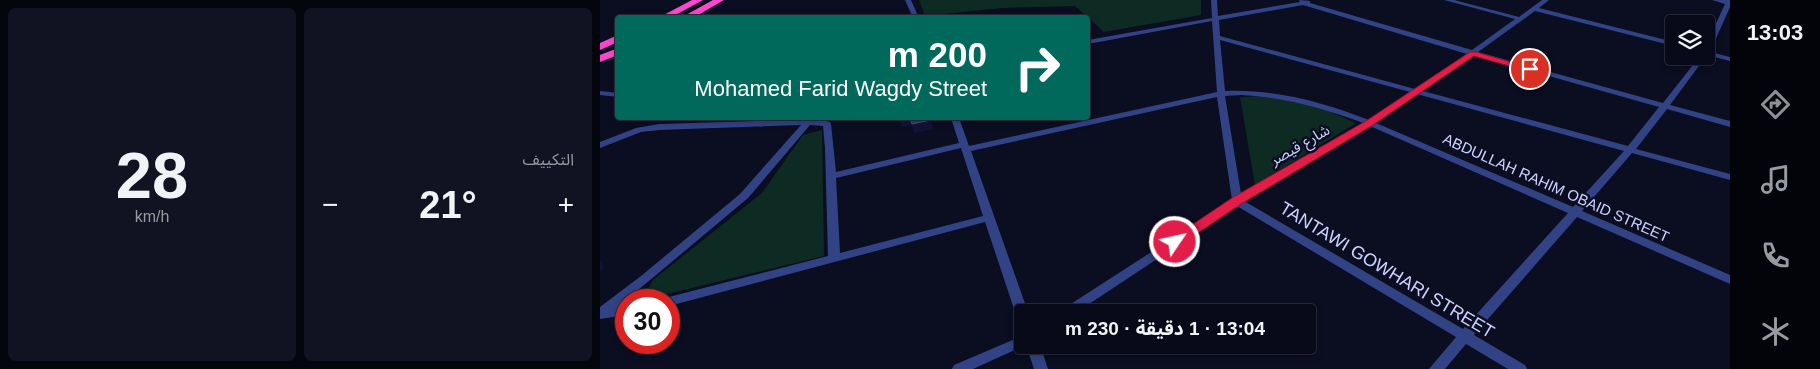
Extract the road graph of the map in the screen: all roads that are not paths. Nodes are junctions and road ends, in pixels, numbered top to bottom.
1 (699, 0) edge
2 (720, 0) edge
3 (908, 0) edge
4 (1214, 0) edge
5 (1313, 0) edge
6 (1447, 0) edge
7 (1546, 0) edge
8 (1715, 0) edge
9 (1730, 1) edge
10 (1303, 2) edge
11 (1534, 9) junction
12 (668, 15) edge
13 (691, 15) edge
14 (915, 15) edge
15 (1521, 19) junction
16 (1214, 20) junction
17 (1715, 34) edge
18 (1216, 36) junction
19 (615, 40) edge
20 (1090, 42) edge
21 (1665, 42) edge
22 (600, 47) edge
23 (615, 52) edge
24 (1473, 53) junction
25 (1715, 55) edge
26 (600, 59) edge
27 (1730, 59) edge
28 (1697, 65) edge
29 (1418, 91) junction
30 (600, 93) edge
31 (1220, 94) junction
32 (615, 95) edge
33 (1664, 106) junction
34 (755, 120) edge
35 (956, 120) edge
36 (808, 122) junction
37 (1370, 123) junction
38 (1730, 124) edge
39 (600, 145) edge
40 (965, 147) junction
41 (1630, 150) junction
42 (831, 176) junction
43 (1730, 177) edge
44 (1237, 201) junction
45 (1575, 212) junction
46 (989, 218) junction
47 (834, 258) junction
48 (1730, 280) edge
49 (680, 298) edge
50 (1018, 304) edge
51 (1080, 304) edge
52 (615, 312) edge
53 (600, 314) edge
54 (1465, 337) junction
55 (1014, 344) edge
56 (1036, 354) edge
57 (959, 369) edge
58 (1041, 369) edge
59 (1436, 369) edge
60 (1520, 369) edge

1 - 12 highway
2 - 13 highway
3 - 14 street
4 - 16 street
5 - 10 street
6 - 15 street
7 - 11 street, شارع قيصر
8 - 9 street
9 - 17 street
10 - 16 street
10 - 24 street
11 - 15 street, شارع قيصر
11 - 21 street
15 - 24 street, شارع قيصر
16 - 18 street
16 - 20 street
18 - 29 street
18 - 31 street
19 - 22 highway
23 - 26 highway
24 - 29 street, شارع قيصر
24 - 33 street
25 - 27 street
28 - 33 street
29 - 37 street, شارع قيصر
29 - 41 street
30 - 32 street
31 - 37 street, ABDULLAH RAHIM OBAID STREET
31 - 40 street, ABDULLAH RAHIM OBAID STREET
31 - 44 street
33 - 38 street
33 - 41 street
34 - 36 street
34 - 39 street
35 - 40 street
36 - 42 street
36 - 53 street
37 - 44 street, شارع قيصر
37 - 45 street, ABDULLAH RAHIM OBAID STREET
40 - 42 street, ABDULLAH RAHIM OBAID STREET
40 - 46 street
41 - 43 street
41 - 45 street
42 - 47 street
44 - 51 street, شارع قيصر
44 - 54 street, TANTAWI GOWHARI STREET
45 - 48 street, ABDULLAH RAHIM OBAID STREET
45 - 54 street
46 - 47 street
46 - 50 street
47 - 49 street
52 - 53 street
54 - 59 street
54 - 60 street, TANTAWI GOWHARI STREET
55 - 57 street
56 - 58 street

